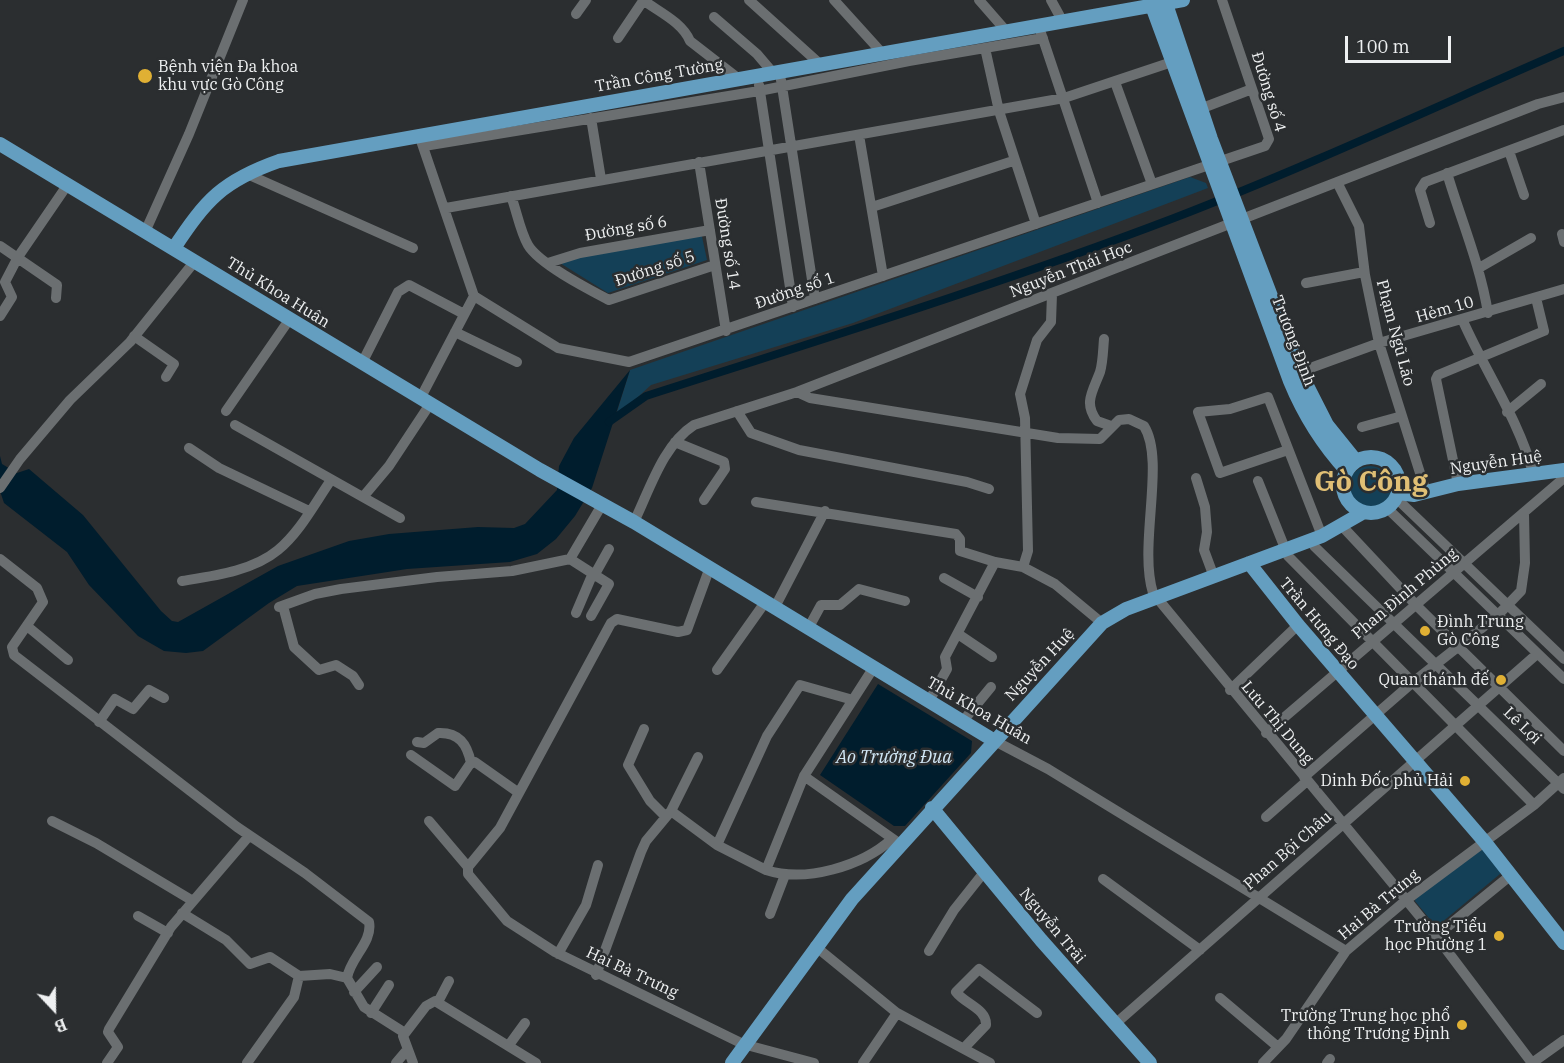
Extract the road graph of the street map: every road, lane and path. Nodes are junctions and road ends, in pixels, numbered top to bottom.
1 (243, 0) edge
2 (586, 0) edge
3 (643, 0) edge
4 (750, 0) edge
5 (834, 0) edge
6 (979, 0) edge
7 (1052, 0) edge
8 (1184, 0) edge
9 (1222, 0) edge
10 (1166, 4) junction
11 (1152, 6) junction
12 (576, 14) dead end
13 (714, 17) dead end
14 (1063, 22) junction
15 (1007, 32) junction
16 (1041, 33) junction
17 (618, 38) dead end
18 (985, 48) junction
19 (883, 54) junction
20 (1172, 62) junction
21 (821, 65) junction
22 (758, 76) junction
23 (779, 78) junction
24 (739, 79) junction
25 (1115, 81) junction
26 (1252, 89) junction
27 (759, 91) junction
28 (1564, 97) edge
29 (1064, 98) junction
30 (1200, 109) junction
31 (999, 111) junction
32 (591, 118) junction
33 (1563, 134) edge
34 (860, 135) junction
35 (422, 141) junction
36 (0, 144) edge
37 (790, 149) junction
38 (768, 151) junction
39 (1509, 151) junction
40 (1013, 160) junction
41 (699, 162) junction
42 (1216, 170) junction
43 (1447, 173) junction
44 (247, 174) junction
45 (602, 178) junction
46 (1337, 182) junction
47 (68, 184) junction
48 (1152, 184) junction
49 (1524, 195) dead end
50 (511, 196) junction
51 (1098, 203) junction
52 (872, 207) junction
53 (446, 208) junction
54 (1234, 216) junction
55 (1430, 223) dead end
56 (1036, 224) junction
57 (710, 230) junction
58 (145, 232) junction
59 (1531, 238) dead end
60 (0, 246) edge
61 (174, 248) junction
62 (413, 248) dead end
63 (18, 257) junction
64 (195, 261) junction
65 (548, 263) junction
66 (715, 265) junction
67 (1479, 268) junction
68 (1364, 272) junction
69 (883, 276) junction
70 (1306, 283) dead end
71 (1564, 290) edge
72 (1052, 294) junction
73 (474, 296) junction
74 (56, 298) dead end
75 (815, 298) junction
76 (1536, 298) junction
77 (793, 307) junction
78 (1488, 313) junction
79 (464, 314) junction
80 (0, 316) edge
81 (290, 320) junction
82 (1463, 321) junction
83 (726, 331) junction
84 (455, 332) junction
85 (134, 336) junction
86 (1104, 339) dead end
87 (1379, 343) junction
88 (1479, 358) junction
89 (517, 362) dead end
90 (362, 363) junction
91 (1294, 374) junction
92 (166, 376) dead end
93 (1541, 384) dead end
94 (797, 392) junction
95 (425, 401) junction
96 (226, 411) dead end
97 (737, 411) junction
98 (1507, 411) junction
99 (1402, 416) junction
100 (235, 425) dead end
101 (1111, 426) junction
102 (1362, 427) dead end
103 (1025, 432) junction
104 (675, 442) junction
105 (189, 448) dead end
106 (1288, 450) junction
107 (1352, 466) junction
108 (1564, 470) edge
109 (1533, 473) junction
110 (1196, 478) dead end
111 (1564, 478) edge
112 (331, 480) junction
113 (1258, 481) dead end
114 (1458, 484) junction
115 (0, 488) edge
116 (989, 489) dead end
117 (1426, 492) junction
118 (363, 497) junction
119 (704, 500) dead end
120 (1393, 500) junction
121 (599, 501) junction
122 (756, 502) dead end
123 (309, 511) junction
124 (825, 511) junction
125 (1364, 512) junction
126 (1524, 513) junction
127 (400, 518) dead end
128 (634, 522) junction
129 (1342, 526) junction
130 (1316, 538) junction
131 (609, 549) dead end
132 (1286, 550) junction
133 (0, 559) edge
134 (570, 559) junction
135 (995, 562) junction
136 (1249, 563) junction
137 (1463, 565) junction
138 (710, 567) junction
139 (1023, 567) junction
140 (594, 573) junction
141 (1454, 573) junction
142 (1214, 577) junction
143 (944, 578) dead end
144 (182, 581) dead end
145 (978, 597) junction
146 (1157, 598) junction
147 (905, 601) dead end
148 (770, 604) junction
149 (1416, 605) junction
150 (1507, 606) junction
151 (576, 613) dead end
152 (591, 616) dead end
153 (1497, 616) junction
154 (1102, 623) junction
155 (1393, 624) junction
156 (27, 626) junction
157 (1298, 626) junction
158 (809, 627) junction
159 (958, 634) junction
160 (1371, 643) junction
161 (1457, 646) junction
162 (1537, 654) junction
163 (992, 657) dead end
164 (68, 660) dead end
165 (1564, 660) edge
166 (1436, 664) junction
167 (874, 667) junction
168 (717, 670) dead end
169 (1338, 672) junction
170 (1560, 676) edge
171 (1412, 683) junction
172 (359, 685) dead end
173 (991, 687) dead end
174 (1498, 688) junction
175 (1230, 690) junction
176 (164, 698) dead end
177 (854, 700) junction
178 (929, 701) junction
179 (1478, 705) junction
180 (1375, 715) junction
181 (963, 721) junction
182 (99, 722) junction
183 (1454, 726) junction
184 (644, 729) dead end
185 (1266, 733) junction
186 (993, 740) junction
187 (417, 742) dead end
188 (1564, 751) edge
189 (411, 755) dead end
190 (698, 757) dead end
191 (1414, 762) junction
192 (471, 763) junction
193 (804, 776) junction
194 (1305, 779) junction
195 (1562, 783) edge
196 (519, 794) junction
197 (1534, 805) junction
198 (932, 808) junction
199 (668, 814) junction
200 (1266, 816) dead end
201 (52, 821) dead end
202 (429, 821) dead end
203 (1342, 824) junction
204 (249, 836) junction
205 (896, 841) junction
206 (1484, 841) junction
207 (717, 845) junction
208 (598, 865) dead end
209 (468, 867) junction
210 (766, 870) junction
211 (985, 872) junction
212 (1511, 874) junction
213 (785, 875) junction
214 (1103, 879) dead end
215 (1257, 898) junction
216 (193, 901) junction
217 (1405, 901) junction
218 (182, 914) junction
219 (770, 914) dead end
220 (138, 915) dead end
221 (168, 933) junction
222 (1436, 936) junction
223 (1562, 938) edge
224 (815, 946) junction
225 (1200, 950) junction
226 (929, 951) dead end
227 (1346, 951) junction
228 (558, 954) junction
229 (377, 967) dead end
230 (596, 975) junction
231 (299, 976) junction
232 (347, 978) junction
233 (449, 981) dead end
234 (389, 985) dead end
235 (354, 992) junction
236 (1220, 998) dead end
237 (438, 1002) junction
238 (371, 1013) junction
239 (897, 1013) junction
240 (1037, 1013) dead end
241 (525, 1023) dead end
242 (1114, 1025) junction
243 (405, 1033) junction
244 (1564, 1040) edge
245 (743, 1044) junction
246 (509, 1045) junction
247 (1278, 1047) junction
248 (964, 1048) junction
249 (407, 1050) junction
250 (107, 1063) edge
251 (247, 1063) edge
252 (396, 1063) edge
253 (413, 1063) edge
254 (536, 1063) edge
255 (732, 1063) edge
256 (814, 1063) edge
257 (863, 1063) edge
258 (990, 1063) edge
259 (1150, 1063) edge
260 (1263, 1063) edge
261 (1532, 1063) edge

1 - 58 street
2 - 12 street
3 - 17 street
3 - 24 street
4 - 21 street
5 - 19 street
6 - 15 street
7 - 14 street
8 - 10 main road, Trần Công Tường
9 - 26 street, Đường số 4
10 - 11 main road, Trần Công Tường
10 - 30 main road
11 - 14 main road, Trần Công Tường
11 - 20 main road
13 - 23 street
14 - 16 main road, Trần Công Tường
15 - 16 main road, Trần Công Tường
15 - 19 main road, Trần Công Tường
16 - 18 street, Trần Công Tường
16 - 29 street
18 - 23 street, Trần Công Tường
18 - 31 street
19 - 21 main road, Trần Công Tường
20 - 25 street
20 - 42 main road
21 - 23 main road, Trần Công Tường
22 - 23 main road, Trần Công Tường
22 - 24 main road, Trần Công Tường
22 - 27 street
23 - 27 street, Trần Công Tường
23 - 37 street
24 - 35 main road, Trần Công Tường
25 - 29 street
25 - 48 street
26 - 30 street
26 - 42 street, Đường số 4
27 - 32 street, Trần Công Tường
27 - 38 street
28 - 46 street, Nguyễn Thái Học
29 - 31 street
29 - 51 street
30 - 42 main road
31 - 34 street
31 - 40 street
32 - 35 street, Trần Công Tường
32 - 45 street
33 - 39 street
34 - 37 street
34 - 52 street
35 - 44 main road, Trần Công Tường
35 - 53 street
36 - 47 main road, Thủ Khoa Huân
37 - 38 street
37 - 75 street
38 - 41 street
38 - 77 street
39 - 43 street
39 - 49 street
40 - 52 street
40 - 56 street
41 - 45 street
41 - 57 street, Đường số 14
42 - 48 street, Đường số 1
42 - 54 main road, Trương Định
43 - 55 street
43 - 67 street
44 - 61 main road, Trần Công Tường
44 - 62 street
45 - 50 street
46 - 54 street, Nguyễn Thái Học
46 - 68 street, Phạm Ngũ Lão
47 - 58 main road, Thủ Khoa Huân
47 - 63 street
48 - 51 street, Đường số 1
50 - 53 street
50 - 65 street, Đường số 5
51 - 56 street, Đường số 1
52 - 69 street
53 - 73 street
54 - 72 street, Nguyễn Thái Học
54 - 91 main road, Trương Định
56 - 69 street, Đường số 1
57 - 65 street, Đường số 6
57 - 66 street, Đường số 14
58 - 61 main road, Thủ Khoa Huân
59 - 67 street
60 - 63 street
61 - 64 main road, Thủ Khoa Huân
63 - 74 street
63 - 80 street
64 - 81 main road, Thủ Khoa Huân
64 - 85 street
65 - 66 street, Đường số 5
66 - 83 street, Đường số 14
67 - 78 street
68 - 70 street
68 - 87 street, Phạm Ngũ Lão
69 - 75 street, Đường số 1
71 - 76 street, Hẻm 10
72 - 94 street, Nguyễn Thái Học
72 - 103 street
73 - 79 street
73 - 83 street, Đường số 1
75 - 77 street, Đường số 1
76 - 78 street, Hẻm 10
76 - 88 street
77 - 83 street, Đường số 1
78 - 82 street, Hẻm 10
79 - 84 street
79 - 90 street
81 - 90 main road, Thủ Khoa Huân
81 - 96 street
82 - 87 street, Hẻm 10
82 - 88 street
84 - 89 street
84 - 95 street
85 - 92 street
85 - 115 street
86 - 101 street
87 - 91 street, Hẻm 10
87 - 99 street, Phạm Ngũ Lão
88 - 98 street
88 - 114 street
90 - 95 main road, Thủ Khoa Huân
91 - 107 main road, Trương Định
93 - 98 street
94 - 97 street, Nguyễn Thái Học
94 - 103 street
95 - 118 street
95 - 121 main road, Thủ Khoa Huân
97 - 104 street, Nguyễn Thái Học
97 - 116 street
98 - 109 street
99 - 102 street
99 - 117 street, Phạm Ngũ Lão
100 - 112 street
101 - 103 street
101 - 146 street
103 - 139 street
104 - 119 street
104 - 128 street, Nguyễn Thái Học
105 - 123 street
106 - 106 street
106 - 130 street
107 - 120 main road
107 - 125 main road
108 - 109 main road, Nguyễn Huệ
109 - 114 main road, Nguyễn Huệ
110 - 142 street
111 - 126 street, Phan Đình Phùng
112 - 118 street
112 - 123 street
113 - 132 street
114 - 117 main road, Nguyễn Huệ
117 - 120 main road, Nguyễn Huệ
118 - 127 street
120 - 125 main road
120 - 137 street
120 - 141 street
121 - 128 main road, Thủ Khoa Huân
121 - 134 street
122 - 124 street
123 - 144 street
124 - 135 street
124 - 148 street
125 - 129 main road, Nguyễn Huệ
126 - 137 street, Phan Đình Phùng
126 - 150 street
128 - 138 main road, Thủ Khoa Huân
129 - 130 main road, Nguyễn Huệ
129 - 149 street
130 - 132 main road, Nguyễn Huệ
130 - 155 street, Lê Lợi
131 - 140 street
132 - 136 main road, Nguyễn Huệ
132 - 160 street
133 - 156 street
134 - 140 street
134 - 172 street
135 - 139 street
135 - 145 street
136 - 142 main road, Nguyễn Huệ
136 - 157 main road, Trần Hưng Đạo
137 - 141 street, Phan Đình Phùng
137 - 150 street
138 - 148 main road, Thủ Khoa Huân
138 - 196 street
139 - 154 street
140 - 151 street
140 - 152 street
141 - 149 street, Phan Đình Phùng
141 - 153 street
142 - 146 main road, Nguyễn Huệ
143 - 145 street
145 - 159 street
146 - 154 main road, Nguyễn Huệ
146 - 175 street, Lưu Thị Dung
147 - 158 street
148 - 158 main road, Thủ Khoa Huân
148 - 168 street
149 - 155 street, Phan Đình Phùng
149 - 161 street
150 - 153 street
150 - 165 street
153 - 161 street
153 - 162 street
154 - 186 main road, Nguyễn Huệ
155 - 160 street, Phan Đình Phùng
155 - 166 street, Lê Lợi
156 - 164 street
156 - 182 street
157 - 169 main road, Trần Hưng Đạo
157 - 175 street
158 - 167 main road, Thủ Khoa Huân
159 - 163 street
159 - 178 street
160 - 169 street, Phan Đình Phùng
160 - 171 street
161 - 166 street
161 - 174 street
162 - 170 street
162 - 174 street, Phan Bội Châu
165 - 170 street
166 - 171 street
166 - 179 street, Lê Lợi
167 - 177 street
167 - 178 main road, Thủ Khoa Huân
169 - 180 main road, Trần Hưng Đạo
169 - 185 street, Phan Đình Phùng
171 - 180 street
171 - 183 street
173 - 181 street
174 - 179 street, Phan Bội Châu
174 - 188 street
175 - 185 street, Lưu Thị Dung
176 - 182 street
177 - 193 street
177 - 207 street
178 - 181 main road, Thủ Khoa Huân
179 - 183 street, Phan Bội Châu
179 - 195 street, Lê Lợi
180 - 191 main road, Trần Hưng Đạo
180 - 194 street
181 - 186 main road, Thủ Khoa Huân
182 - 204 street
183 - 191 street, Phan Bội Châu
183 - 197 street
184 - 199 street
185 - 194 street, Lưu Thị Dung
186 - 198 main road, Nguyễn Huệ
186 - 215 street, Thủ Khoa Huân
187 - 192 street
189 - 192 street
190 - 199 street
191 - 203 street, Phan Bội Châu
191 - 206 main road, Trần Hưng Đạo
192 - 196 street
193 - 205 street
193 - 210 street
194 - 200 street
194 - 203 street, Lưu Thị Dung
195 - 197 street, Hai Bà Trưng
196 - 209 street
197 - 206 street, Hai Bà Trưng
198 - 205 main road, Nguyễn Huệ
198 - 211 main road, Nguyễn Trãi
199 - 207 street
199 - 230 street
201 - 216 street
202 - 209 street, Hai Bà Trưng
203 - 215 street, Phan Bội Châu
203 - 217 street, Lưu Thị Dung
204 - 216 street
204 - 232 street
205 - 213 street
205 - 224 main road, Nguyễn Huệ
206 - 212 main road, Trần Hưng Đạo
206 - 217 street, Hai Bà Trưng
207 - 210 street
208 - 228 street
209 - 228 street, Hai Bà Trưng
210 - 213 street
211 - 226 street
211 - 242 main road, Nguyễn Trãi
212 - 222 street
212 - 223 main road, Trần Hưng Đạo
213 - 219 street
214 - 225 street
215 - 225 street, Phan Bội Châu
215 - 227 street, Thủ Khoa Huân
216 - 218 street
217 - 222 street, Lưu Thị Dung
217 - 227 street, Hai Bà Trưng
218 - 221 street
218 - 231 street
220 - 221 street
221 - 250 street
222 - 261 street, Lưu Thị Dung
224 - 239 street
224 - 245 main road, Nguyễn Huệ
225 - 242 street, Phan Bội Châu
227 - 247 street, Hai Bà Trưng
228 - 230 street, Hai Bà Trưng
229 - 235 street
230 - 245 street, Hai Bà Trưng
231 - 232 street
231 - 251 street
232 - 235 street
233 - 237 street
234 - 238 street
235 - 238 street
236 - 247 street
237 - 243 street
237 - 246 street
238 - 243 street
239 - 248 street
239 - 257 street
240 - 248 street
241 - 246 street
242 - 259 main road, Nguyễn Trãi
243 - 249 street
244 - 261 street
245 - 255 main road, Nguyễn Huệ
245 - 256 street, Hai Bà Trưng
246 - 254 street
247 - 260 street, Hai Bà Trưng
248 - 258 street
249 - 252 street
249 - 253 street

